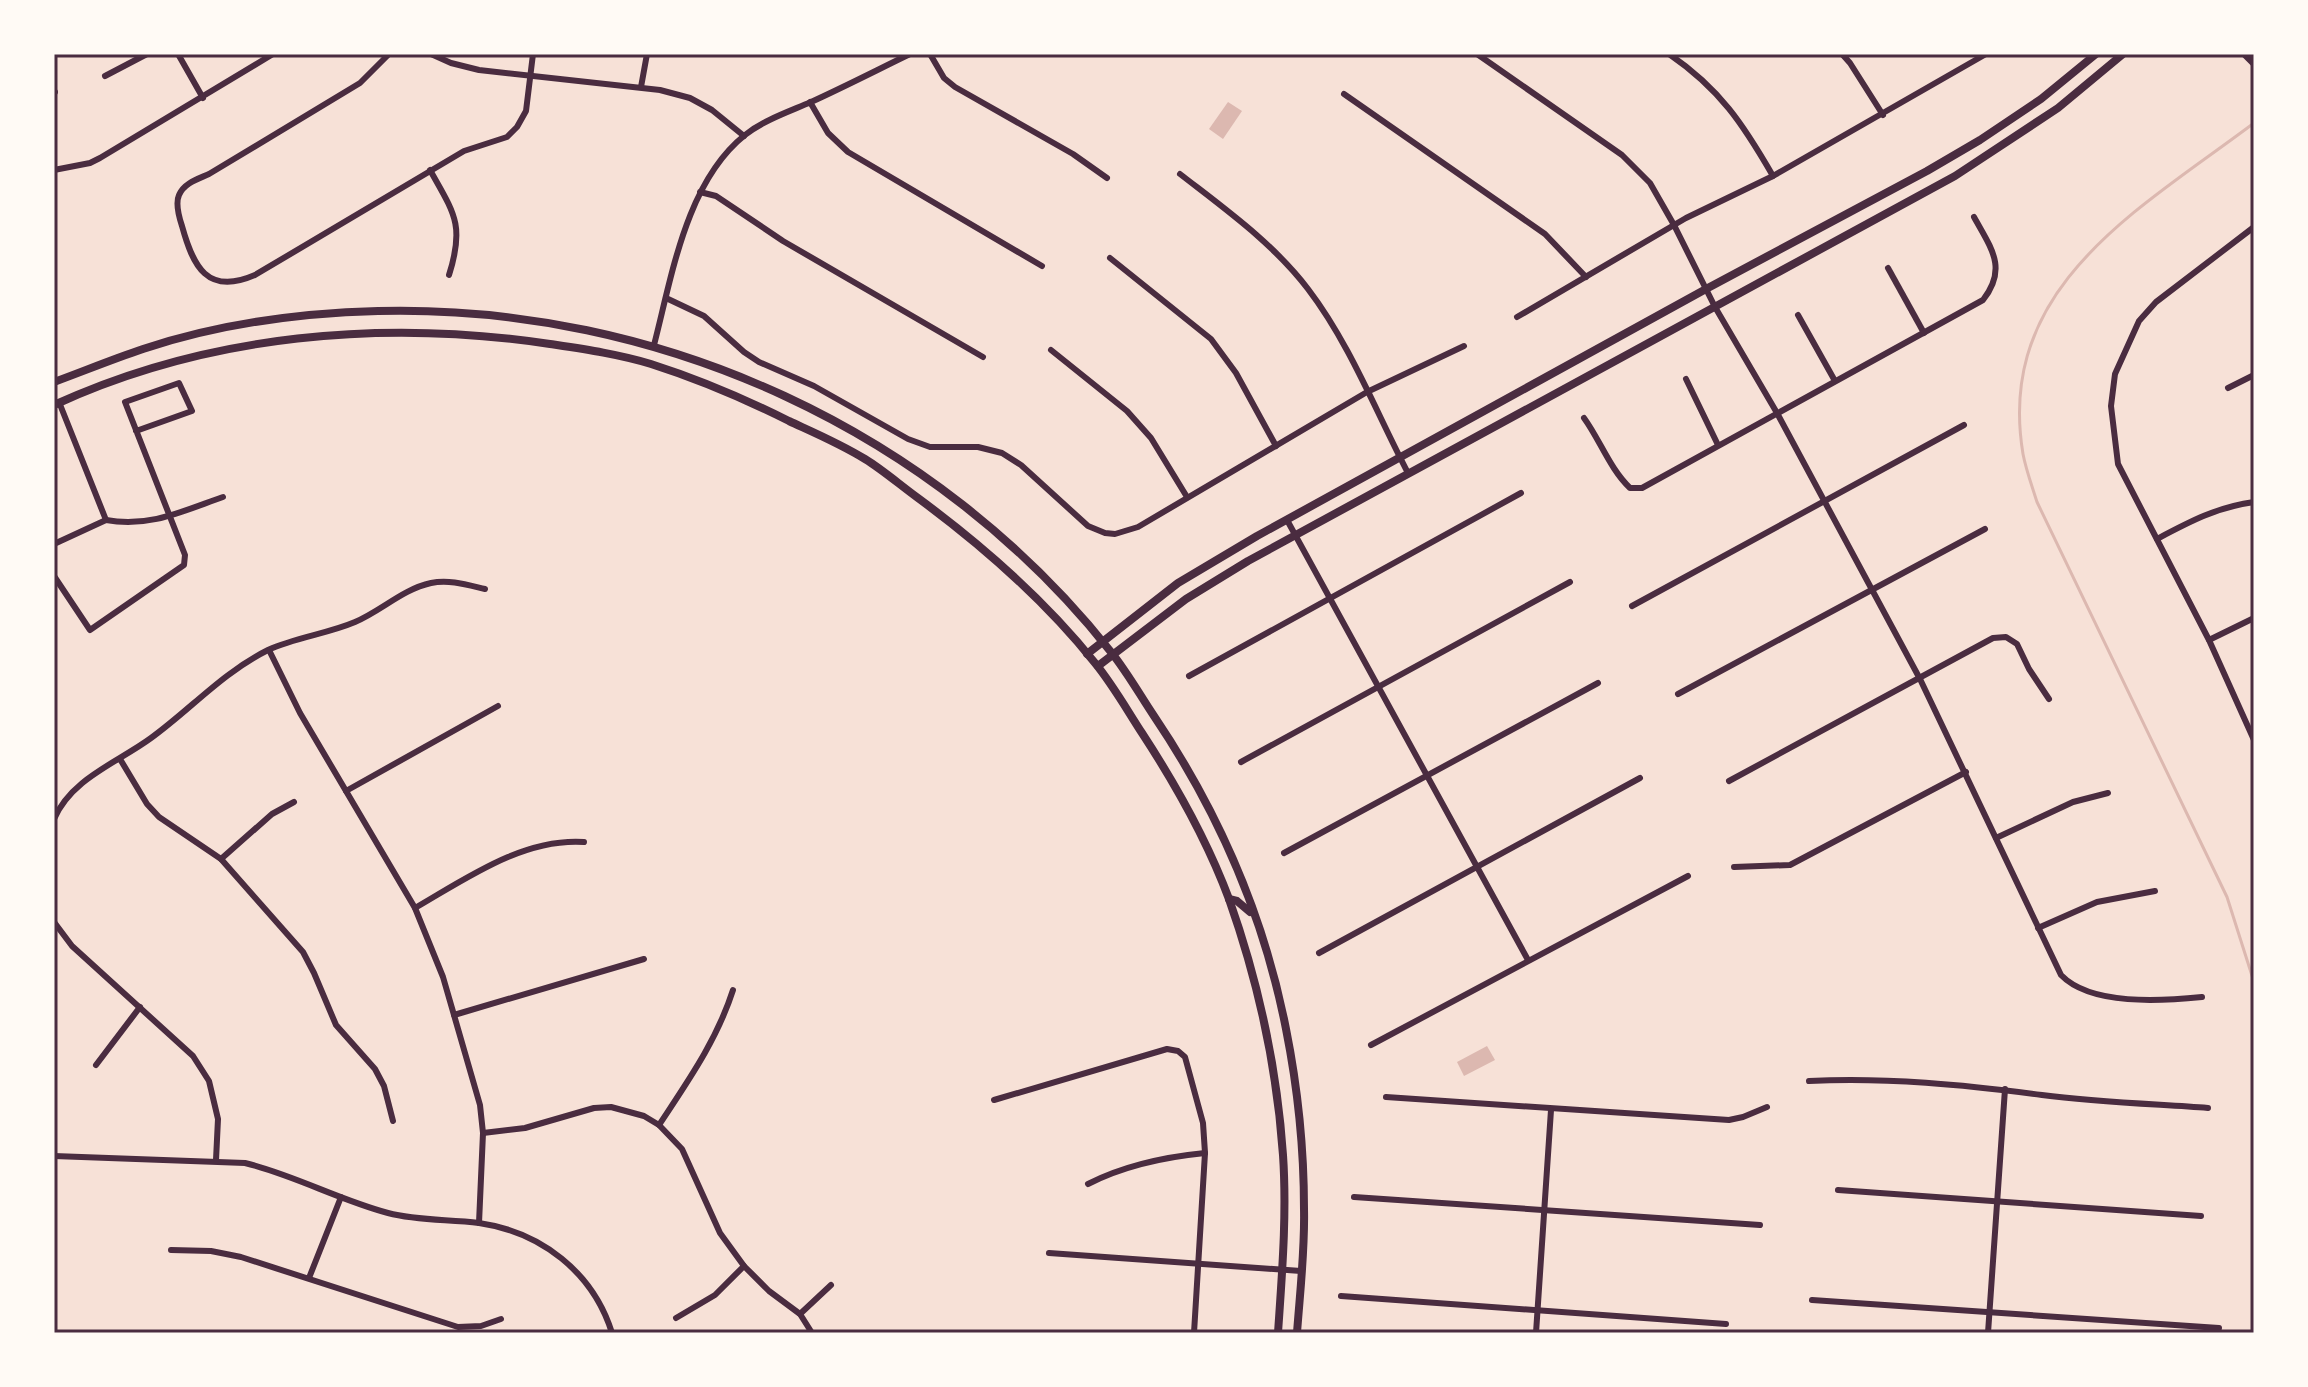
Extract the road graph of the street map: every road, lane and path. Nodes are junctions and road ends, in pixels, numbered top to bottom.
1 (147, 54) edge
2 (178, 54) edge
3 (273, 54) edge
4 (389, 54) edge
5 (431, 54) edge
6 (533, 54) edge
7 (647, 54) edge
8 (910, 54) edge
9 (930, 54) edge
10 (1477, 54) edge
11 (1669, 54) edge
12 (1842, 54) edge
13 (1986, 54) edge
14 (2096, 54) edge
15 (2123, 54) edge
16 (2245, 54) edge
17 (2254, 63) edge
18 (105, 76) dead end
19 (531, 76) junction
20 (641, 87) junction
21 (1344, 94) dead end
22 (203, 98) junction
23 (810, 102) junction
24 (1883, 115) junction
25 (744, 136) junction
26 (54, 170) edge
27 (430, 170) junction
28 (1180, 174) dead end
29 (1773, 176) junction
30 (1107, 178) dead end
31 (700, 192) junction
32 (1974, 217) dead end
33 (1674, 225) junction
34 (2254, 227) edge
35 (1110, 258) dead end
36 (1042, 266) dead end
37 (1888, 268) dead end
38 (449, 275) dead end
39 (1586, 277) junction
40 (1706, 289) junction
41 (666, 298) junction
42 (1715, 307) junction
43 (1798, 315) dead end
44 (1517, 317) dead end
45 (1924, 333) junction
46 (654, 345) junction
47 (1464, 346) dead end
48 (1051, 350) dead end
49 (983, 357) dead end
50 (2254, 375) edge
51 (1686, 379) dead end
52 (1835, 381) junction
53 (54, 382) edge
54 (2228, 388) dead end
55 (1367, 392) junction
56 (57, 403) edge
57 (1777, 413) junction
58 (1584, 418) dead end
59 (1964, 425) dead end
60 (136, 431) junction
61 (1718, 445) junction
62 (1276, 446) junction
63 (1400, 458) junction
64 (1408, 473) junction
65 (1521, 493) dead end
66 (223, 497) dead end
67 (1187, 497) junction
68 (1825, 502) junction
69 (2254, 502) edge
70 (169, 515) junction
71 (106, 520) junction
72 (1287, 520) junction
73 (1985, 529) dead end
74 (54, 530) edge
75 (1295, 535) junction
76 (2157, 539) junction
77 (57, 542) edge
78 (54, 576) edge
79 (1570, 582) dead end
80 (485, 589) dead end
81 (1873, 589) junction
82 (1331, 598) junction
83 (1632, 606) dead end
84 (2254, 618) edge
85 (2209, 640) junction
86 (1102, 642) junction
87 (269, 650) junction
88 (1087, 654) junction
89 (1113, 654) junction
90 (1098, 666) junction
91 (1189, 676) dead end
92 (1920, 679) junction
93 (1598, 683) dead end
94 (1379, 687) junction
95 (1678, 694) dead end
96 (2049, 699) dead end
97 (498, 706) dead end
98 (2254, 740) edge
99 (120, 759) junction
100 (1241, 762) dead end
101 (1966, 772) junction
102 (1426, 775) junction
103 (1640, 778) dead end
104 (1729, 781) dead end
105 (346, 791) junction
106 (2108, 793) dead end
107 (294, 802) dead end
108 (55, 814) edge
109 (1996, 838) junction
110 (584, 842) dead end
111 (1284, 853) dead end
112 (221, 859) junction
113 (1477, 867) junction
114 (1734, 867) dead end
115 (1688, 876) dead end
116 (2155, 891) dead end
117 (1229, 899) junction
118 (415, 908) junction
119 (1256, 918) junction
120 (54, 923) edge
121 (2038, 928) junction
122 (1319, 953) dead end
123 (644, 959) dead end
124 (1528, 960) junction
125 (733, 990) dead end
126 (2202, 997) dead end
127 (140, 1007) junction
128 (454, 1015) junction
129 (1371, 1045) dead end
130 (96, 1065) dead end
131 (1809, 1081) dead end
132 (2005, 1089) junction
133 (1386, 1097) dead end
134 (994, 1100) dead end
135 (1767, 1107) dead end
136 (2208, 1108) dead end
137 (1551, 1110) junction
138 (393, 1121) dead end
139 (659, 1125) junction
140 (483, 1133) junction
141 (1205, 1153) junction
142 (54, 1156) edge
143 (216, 1160) junction
144 (1088, 1184) dead end
145 (1838, 1190) dead end
146 (341, 1197) junction
147 (1354, 1197) dead end
148 (1997, 1202) junction
149 (1545, 1210) junction
150 (2201, 1216) dead end
151 (479, 1223) junction
152 (1760, 1225) dead end
153 (171, 1250) dead end
154 (1049, 1253) dead end
155 (1199, 1263) junction
156 (744, 1266) junction
157 (1282, 1269) junction
158 (1301, 1271) junction
159 (309, 1278) junction
160 (831, 1285) dead end
161 (1341, 1296) dead end
162 (1812, 1300) dead end
163 (1538, 1311) junction
164 (1989, 1312) junction
165 (800, 1314) junction
166 (676, 1318) dead end
167 (501, 1319) dead end
168 (1726, 1324) dead end
169 (2219, 1328) dead end
170 (612, 1333) edge
171 (812, 1333) edge
172 (1194, 1333) edge
173 (1278, 1333) edge
174 (1297, 1333) edge
175 (1536, 1333) edge
176 (1988, 1333) edge

1 - 18 street
2 - 22 street
3 - 22 street
4 - 27 street
5 - 19 street
6 - 19 street
7 - 20 street
8 - 23 street
9 - 30 street
10 - 33 street
11 - 29 street
12 - 24 street
13 - 24 street
14 - 40 main road
15 - 42 main road
16 - 17 main road
19 - 20 street
19 - 27 street
20 - 25 street
21 - 39 street
22 - 26 street
23 - 25 street
23 - 36 street
24 - 29 street
25 - 31 street
27 - 38 street
28 - 55 street
29 - 33 street
31 - 41 street
31 - 49 street
32 - 45 street
33 - 39 street
33 - 40 street
34 - 76 street
35 - 62 street
37 - 45 street
39 - 44 street
40 - 42 street
40 - 63 main road
41 - 46 street
41 - 67 street
42 - 57 street
42 - 64 main road
43 - 52 street
45 - 52 street
46 - 53 main road
46 - 86 main road
47 - 55 street
48 - 67 street
50 - 54 street
51 - 61 street
52 - 57 street
55 - 62 street
55 - 63 street
56 - 71 street
56 - 88 main road
57 - 61 street
57 - 68 street
58 - 61 street
59 - 68 street
60 - 60 street
60 - 70 street
62 - 67 street
63 - 64 street
63 - 72 main road
64 - 75 main road
65 - 82 street
66 - 70 street
68 - 81 street
68 - 83 street
69 - 76 street
70 - 71 street
70 - 78 street
71 - 77 street
72 - 75 street
72 - 86 main road
73 - 81 street
74 - 77 street
75 - 82 street
75 - 89 main road
76 - 85 street
79 - 94 street
80 - 87 street
81 - 92 street
81 - 95 street
82 - 91 street
82 - 94 street
84 - 85 street
85 - 98 street
86 - 88 main road
86 - 89 main road
87 - 99 street
87 - 105 street
88 - 90 main road
89 - 90 main road
89 - 119 main road
90 - 117 main road
92 - 96 street
92 - 101 street
92 - 104 street
93 - 102 street
94 - 100 street
94 - 102 street
97 - 105 street
99 - 108 street
99 - 112 street
101 - 109 street
101 - 114 street
102 - 111 street
102 - 113 street
103 - 113 street
105 - 118 street
106 - 109 street
107 - 112 street
109 - 121 street
110 - 118 street
112 - 138 street
113 - 122 street
113 - 124 street
115 - 124 street
116 - 121 street
117 - 119 main road
117 - 157 main road
118 - 128 street
119 - 158 main road
120 - 127 street
121 - 126 street
123 - 128 street
124 - 129 street
125 - 139 street
127 - 130 street
127 - 143 street
128 - 140 street
131 - 132 street
132 - 136 street
132 - 148 street
133 - 137 street
134 - 141 street
135 - 137 street
137 - 149 street
139 - 140 street
139 - 156 street
140 - 151 street
141 - 144 street
141 - 155 street
142 - 143 street
143 - 146 street
145 - 148 street
146 - 151 street
146 - 159 street
147 - 149 street
148 - 150 street
148 - 164 street
149 - 152 street
149 - 163 street
151 - 170 street
153 - 159 street
154 - 155 street
155 - 157 street
155 - 172 street
156 - 165 street
156 - 166 street
157 - 158 street
157 - 173 main road
158 - 174 main road
159 - 167 street
160 - 165 street
161 - 163 street
162 - 164 street
163 - 168 street
163 - 175 street
164 - 169 street
164 - 176 street
165 - 171 street

